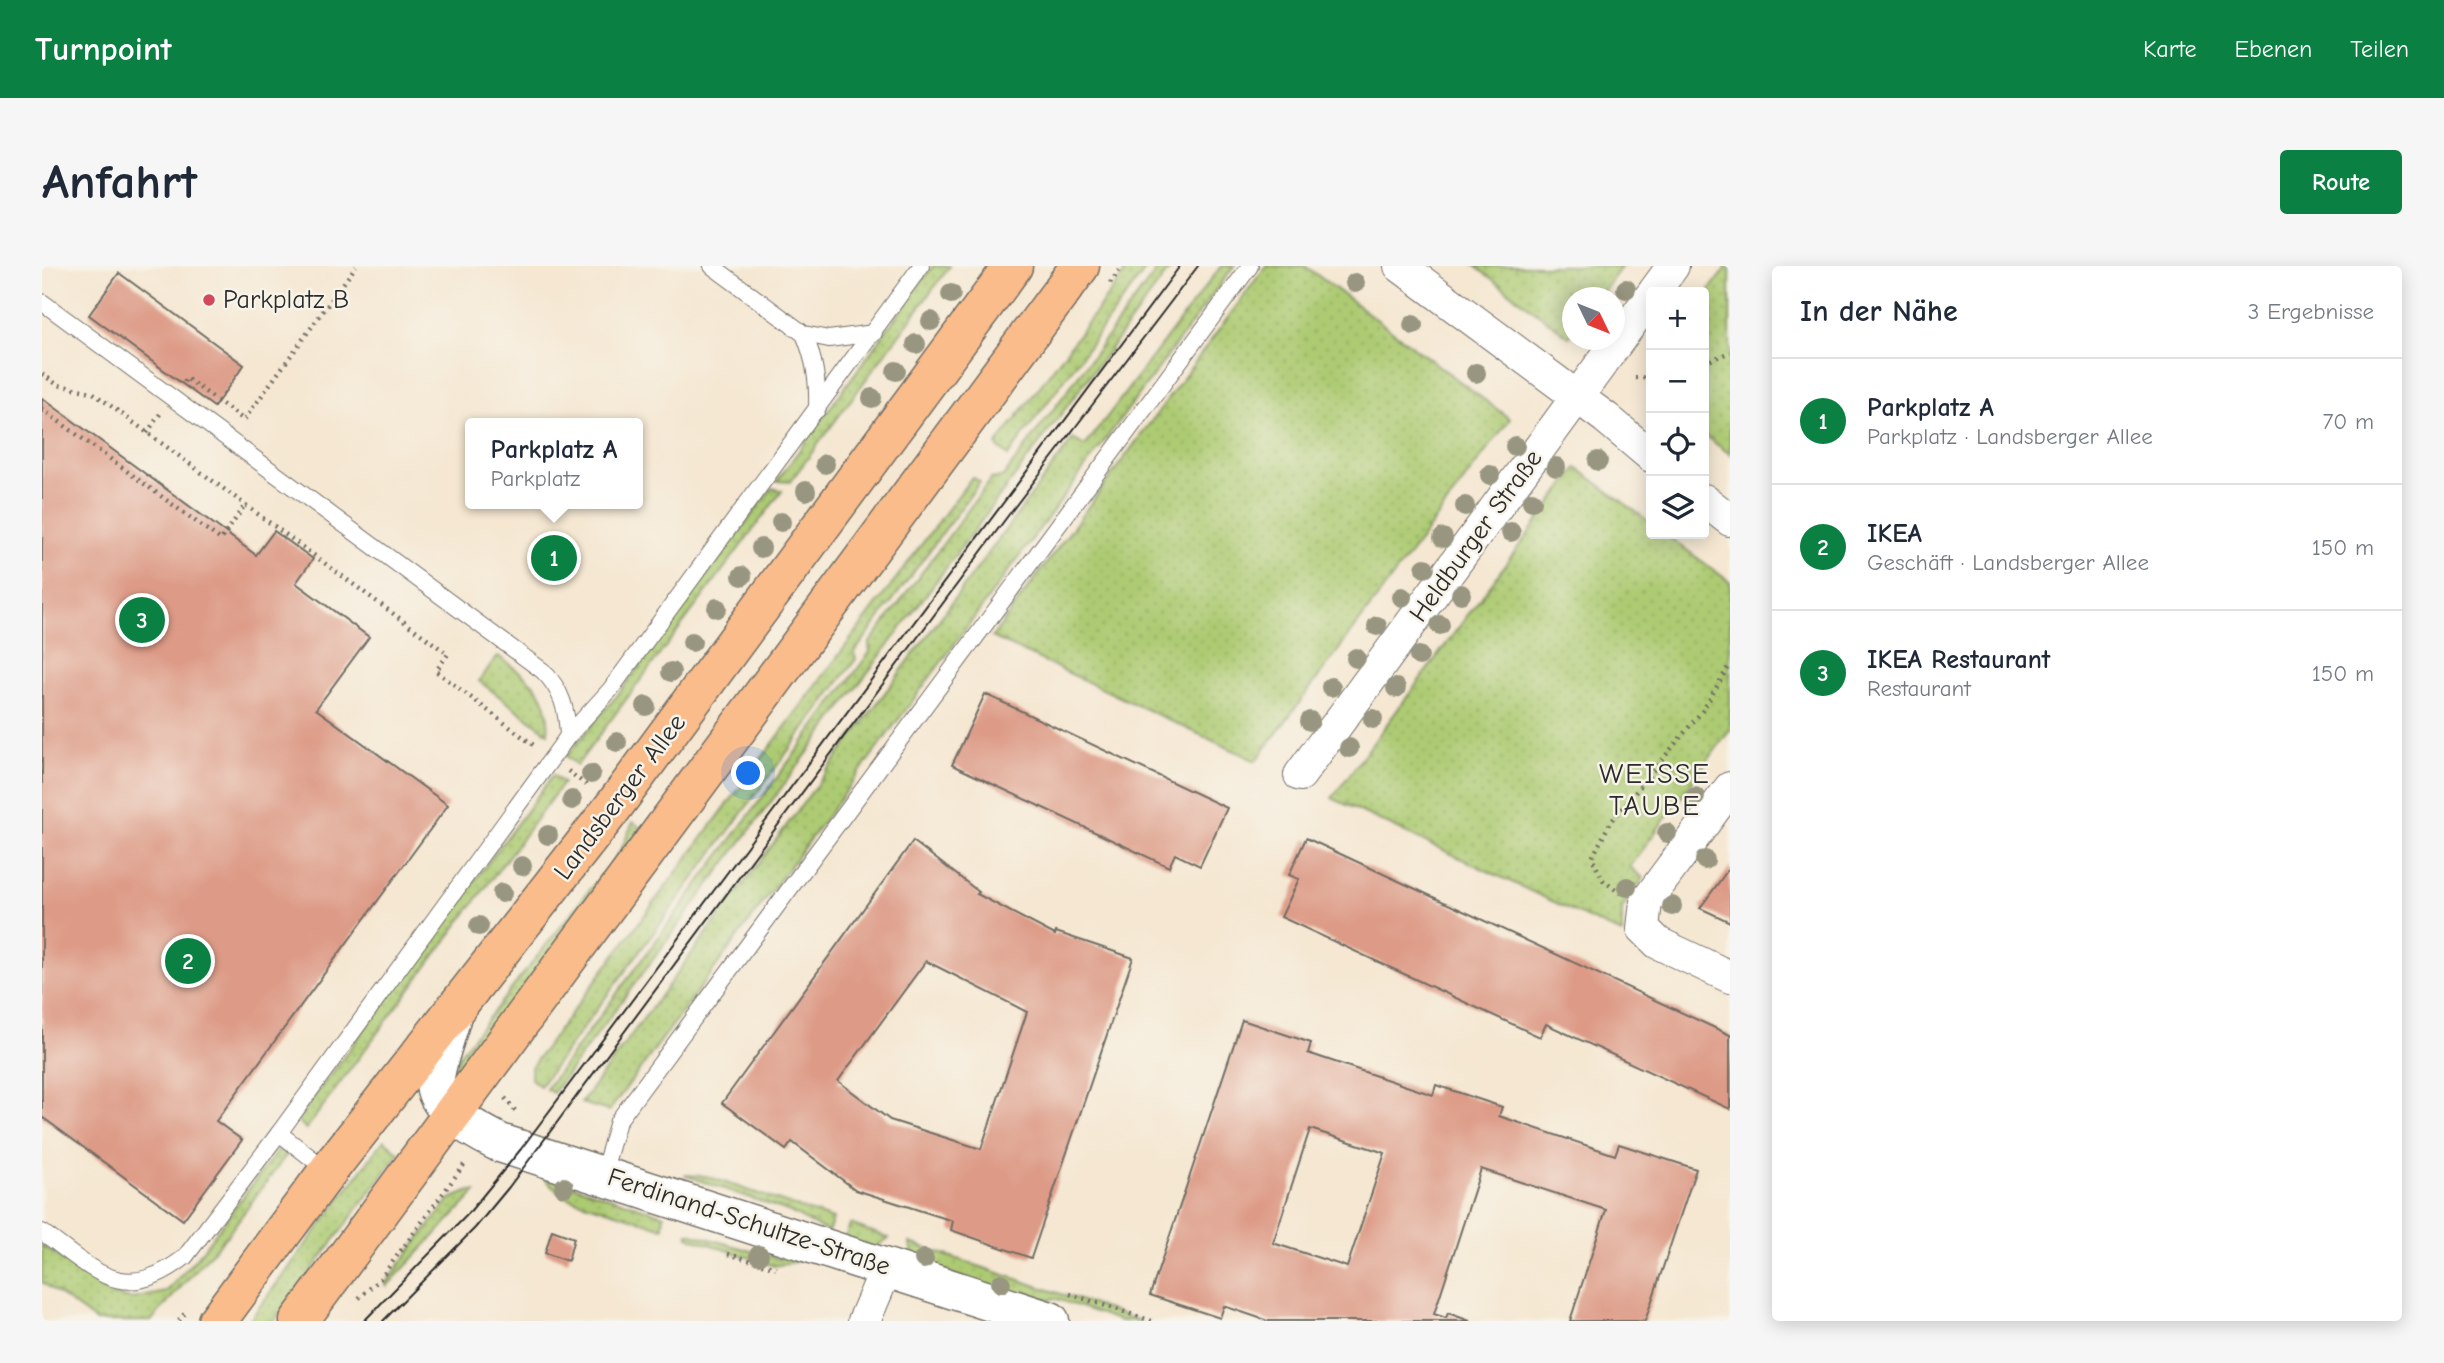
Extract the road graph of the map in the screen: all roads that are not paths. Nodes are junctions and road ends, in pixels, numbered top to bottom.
1 (712, 266) edge
2 (921, 266) edge
3 (1013, 266) edge
4 (1080, 266) edge
5 (1250, 266) edge
6 (1400, 266) edge
7 (1673, 266) edge
8 (1658, 287) edge
9 (42, 302) edge
10 (1646, 303) edge
11 (874, 333) junction
12 (804, 334) junction
13 (1577, 397) junction
14 (817, 410) junction
15 (1646, 452) edge
16 (1709, 504) edge
17 (1730, 520) edge
18 (568, 736) junction
19 (1300, 775) dead end
20 (1730, 788) edge
21 (1730, 977) edge
22 (452, 1014) junction
23 (454, 1114) junction
24 (279, 1133) junction
25 (328, 1171) junction
26 (603, 1174) junction
27 (42, 1232) edge
28 (887, 1267) junction
29 (218, 1321) edge
30 (299, 1321) edge
31 (864, 1321) edge
32 (1049, 1321) edge

1 - 12 lane
2 - 11 lane
3 - 22 main road, Landsberger Allee
4 - 23 main road, Landsberger Allee
5 - 26 lane
6 - 13 street
7 - 8 street, Heldburger Straße
9 - 18 lane
10 - 13 street, Heldburger Straße
11 - 12 lane
11 - 14 lane
12 - 14 lane
13 - 15 street
13 - 19 street, Heldburger Straße
14 - 18 lane
16 - 17 street
18 - 24 lane
20 - 21 street
22 - 23 street
22 - 25 main road, Landsberger Allee
23 - 26 street, Ferdinand-Schultze-Straße
23 - 30 main road, Landsberger Allee
24 - 25 lane
24 - 27 lane
25 - 29 main road, Landsberger Allee
26 - 28 street, Ferdinand-Schultze-Straße
28 - 31 street
28 - 32 street, Ferdinand-Schultze-Straße

